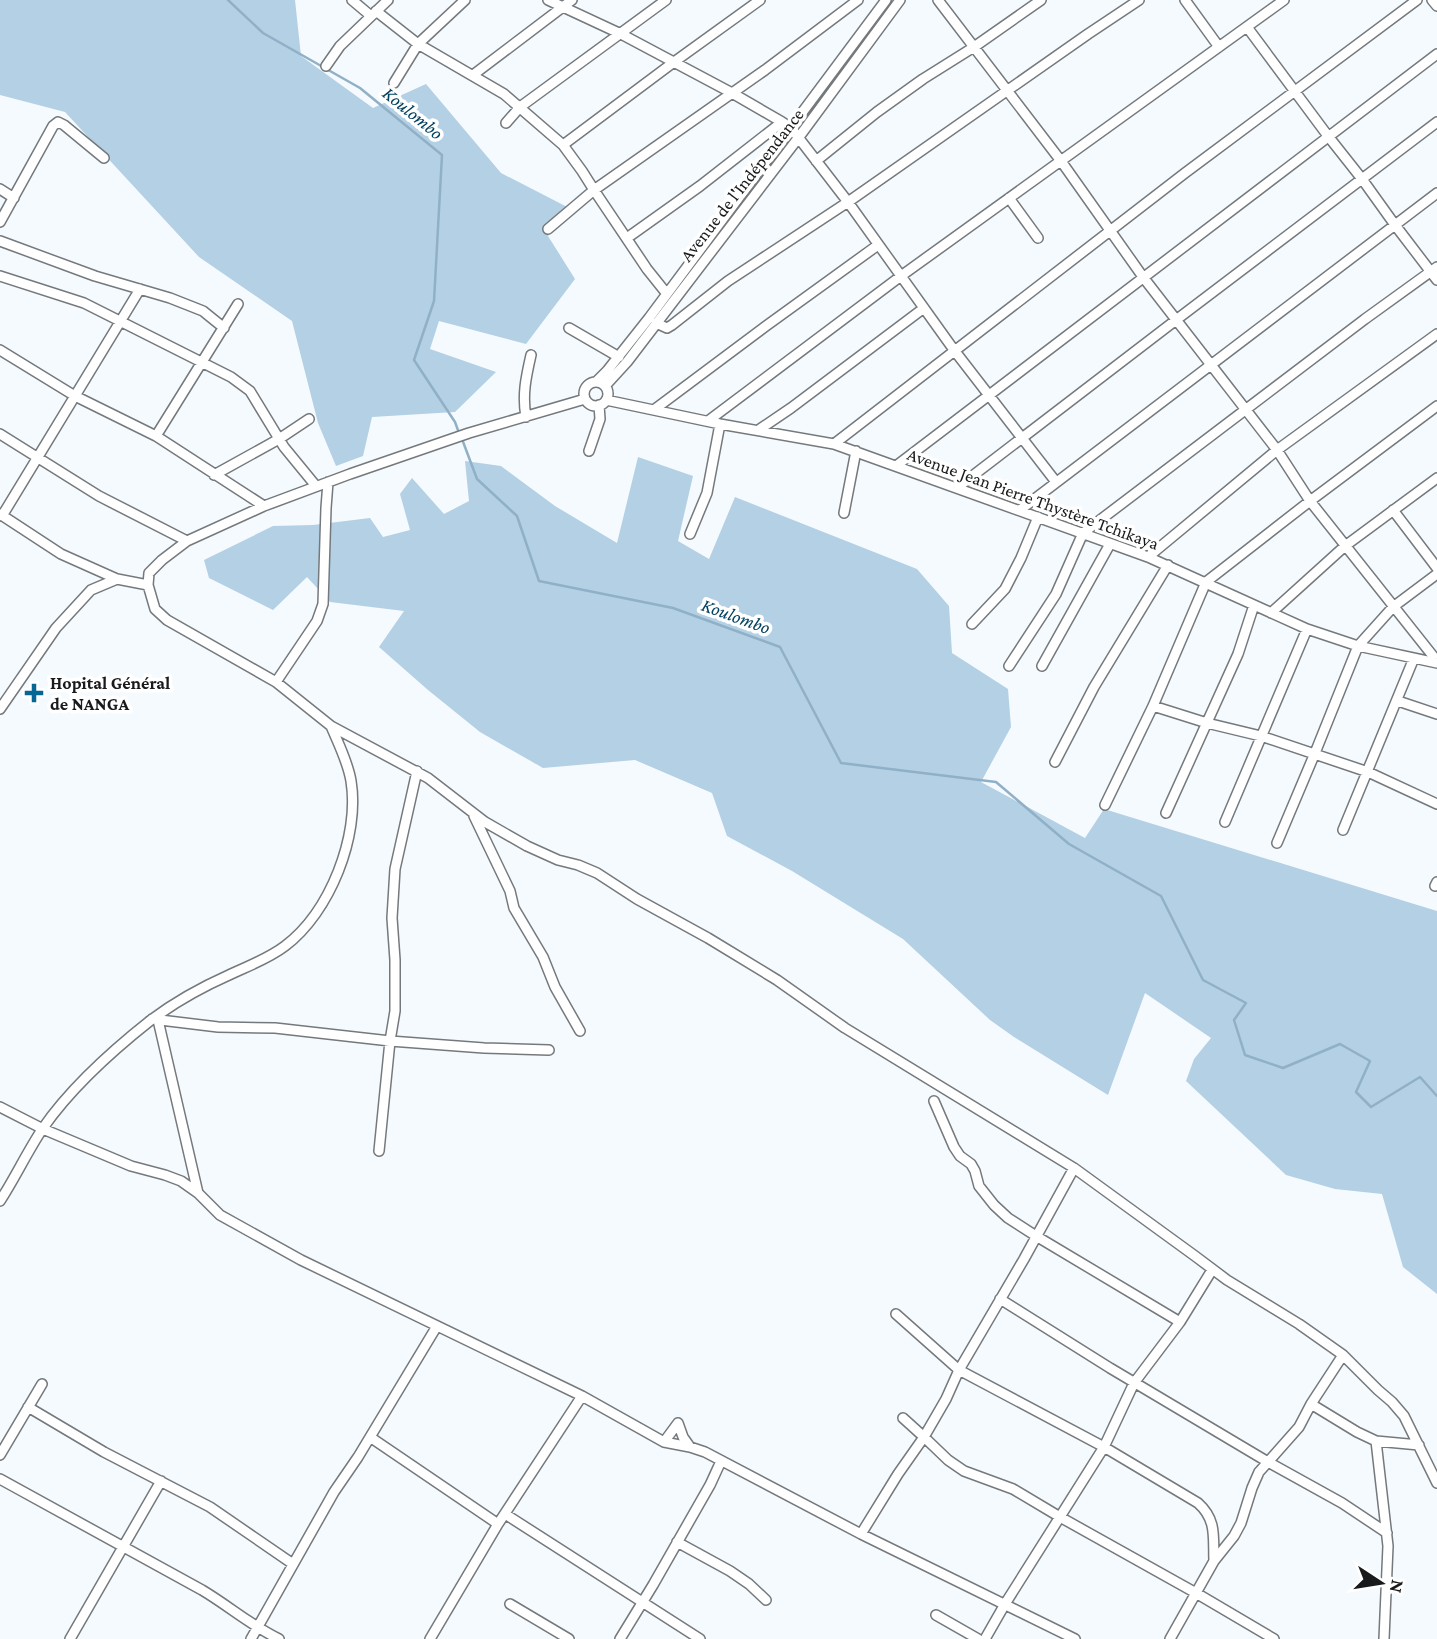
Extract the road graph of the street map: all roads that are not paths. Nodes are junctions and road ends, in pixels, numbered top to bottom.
1 (352, 0) edge
2 (388, 0) edge
3 (466, 0) edge
4 (548, 0) edge
5 (572, 0) edge
6 (666, 0) edge
7 (760, 0) edge
8 (858, 0) edge
9 (886, 0) edge
10 (900, 0) edge
11 (1041, 0) edge
12 (1139, 0) edge
13 (1185, 0) edge
14 (1284, 0) edge
15 (1417, 0) edge
16 (1432, 0) edge
17 (942, 1) edge
18 (1437, 6) edge
19 (561, 7) junction
20 (374, 14) junction
21 (1247, 27) junction
22 (621, 34) junction
23 (418, 44) junction
24 (974, 47) junction
25 (1219, 47) junction
26 (1437, 54) edge
27 (674, 62) junction
28 (326, 66) dead end
29 (473, 75) junction
30 (394, 83) dead end
31 (1007, 90) junction
32 (1295, 92) junction
33 (732, 93) junction
34 (520, 107) junction
35 (782, 122) junction
36 (1437, 122) edge
37 (506, 124) dead end
38 (791, 128) junction
39 (1328, 136) junction
40 (799, 137) junction
41 (563, 145) junction
42 (104, 158) dead end
43 (816, 161) junction
44 (1061, 161) junction
45 (1362, 179) junction
46 (0, 189) edge
47 (594, 190) junction
48 (1437, 193) edge
49 (14, 198) junction
50 (1009, 198) junction
51 (848, 202) junction
52 (0, 222) edge
53 (1395, 225) junction
54 (548, 229) dead end
55 (1110, 231) junction
56 (627, 238) junction
57 (1038, 238) dead end
58 (0, 241) edge
59 (878, 245) junction
60 (1434, 269) edge
61 (0, 276) edge
62 (901, 276) junction
63 (1143, 277) junction
64 (1437, 280) edge
65 (140, 289) junction
66 (667, 294) junction
67 (238, 304) dead end
68 (924, 308) junction
69 (1176, 320) junction
70 (120, 321) junction
71 (656, 323) junction
72 (224, 328) junction
73 (569, 328) dead end
74 (1437, 334) edge
75 (0, 350) edge
76 (954, 350) junction
77 (531, 355) dead end
78 (619, 357) junction
79 (203, 363) junction
80 (1210, 364) junction
81 (601, 384) junction
82 (988, 395) junction
83 (75, 396) junction
84 (585, 399) junction
85 (603, 403) junction
86 (1437, 406) edge
87 (655, 409) junction
88 (1246, 410) junction
89 (526, 418) junction
90 (309, 419) dead end
91 (708, 421) junction
92 (720, 424) junction
93 (760, 429) junction
94 (0, 434) edge
95 (156, 436) junction
96 (1023, 437) junction
97 (279, 439) junction
98 (834, 444) junction
99 (1277, 450) junction
100 (589, 451) dead end
101 (856, 451) junction
102 (38, 458) junction
103 (896, 466) junction
104 (214, 475) junction
105 (1437, 478) edge
106 (328, 482) junction
107 (1056, 482) junction
108 (316, 486) junction
109 (958, 488) junction
110 (1310, 501) junction
111 (264, 506) junction
112 (1020, 509) junction
113 (1393, 510) junction
114 (844, 513) dead end
115 (1, 515) edge
116 (1038, 517) junction
117 (1083, 533) junction
118 (690, 534) dead end
119 (187, 541) junction
120 (1110, 544) junction
121 (1345, 546) junction
122 (1148, 557) junction
123 (1168, 565) junction
124 (1437, 568) edge
125 (1437, 574) edge
126 (117, 579) junction
127 (1206, 582) junction
128 (148, 585) junction
129 (1254, 605) junction
130 (1393, 607) junction
131 (1271, 614) junction
132 (972, 624) dead end
133 (1307, 629) junction
134 (1359, 646) junction
135 (1414, 658) junction
136 (1433, 658) edge
137 (1009, 666) dead end
138 (1042, 666) dead end
139 (276, 682) junction
140 (1398, 701) junction
141 (1153, 706) junction
142 (0, 709) edge
143 (1437, 714) edge
144 (1207, 723) junction
145 (331, 726) junction
146 (1261, 736) junction
147 (1315, 753) junction
148 (1055, 762) dead end
149 (417, 772) junction
150 (1368, 772) junction
151 (1437, 804) edge
152 (1105, 805) dead end
153 (472, 811) junction
154 (1166, 813) dead end
155 (1225, 822) dead end
156 (1343, 830) dead end
157 (1277, 843) dead end
158 (155, 1020) junction
159 (580, 1031) dead end
160 (390, 1041) junction
161 (549, 1050) dead end
162 (934, 1101) dead end
163 (0, 1107) edge
164 (43, 1129) junction
165 (379, 1151) dead end
166 (1074, 1168) junction
167 (198, 1193) junction
168 (0, 1201) edge
169 (1036, 1236) junction
170 (1212, 1270) junction
171 (1000, 1299) junction
172 (896, 1314) dead end
173 (1180, 1322) junction
174 (438, 1326) junction
175 (1343, 1354) junction
176 (959, 1370) junction
177 (1134, 1383) junction
178 (42, 1384) dead end
179 (582, 1396) junction
180 (1311, 1404) junction
181 (28, 1406) junction
182 (903, 1418) dead end
183 (370, 1437) junction
184 (925, 1437) junction
185 (664, 1441) junction
186 (1376, 1441) junction
187 (1419, 1445) junction
188 (690, 1447) junction
189 (1104, 1447) junction
190 (0, 1455) edge
191 (722, 1461) junction
192 (1268, 1462) junction
193 (0, 1479) edge
194 (160, 1481) junction
195 (1437, 1483) edge
196 (505, 1514) junction
197 (1060, 1517) junction
198 (498, 1524) junction
199 (1387, 1533) junction
200 (861, 1534) junction
201 (677, 1542) junction
202 (122, 1548) junction
203 (1214, 1561) junction
204 (293, 1564) junction
205 (1196, 1593) junction
206 (766, 1600) dead end
207 (642, 1601) junction
208 (510, 1604) dead end
209 (1004, 1604) junction
210 (936, 1615) dead end
211 (257, 1628) junction
212 (70, 1639) edge
213 (251, 1639) edge
214 (279, 1639) edge
215 (430, 1639) edge
216 (569, 1639) edge
217 (620, 1639) edge
218 (700, 1639) edge
219 (978, 1639) edge
220 (985, 1639) edge
221 (1075, 1639) edge
222 (1170, 1639) edge
223 (1274, 1639) edge
224 (1384, 1639) edge

1 - 20 street
2 - 20 street
3 - 23 street
4 - 19 street
5 - 19 street
6 - 22 street
7 - 27 street
8 - 33 street
9 - 38 street, Avenue de l'Indépendance
10 - 40 street, Avenue de l'Indépendance
11 - 24 street
12 - 31 street
13 - 25 street
14 - 21 street
15 - 32 street
16 - 18 street
17 - 24 street
19 - 22 street
19 - 29 street
20 - 23 street
20 - 28 street
21 - 25 street
21 - 32 street
22 - 27 street
22 - 34 street
23 - 29 street
23 - 30 street
24 - 31 street
24 - 43 street
25 - 44 street
26 - 39 street
27 - 33 street
27 - 41 street
29 - 34 street
31 - 44 street
31 - 51 street
32 - 39 street
32 - 55 street
33 - 35 street
33 - 47 street
34 - 37 street
34 - 41 street
35 - 38 street
35 - 56 street
36 - 45 street
38 - 40 street
38 - 66 street, Avenue de l'Indépendance
39 - 45 street
39 - 63 street
40 - 43 street
40 - 71 street, Avenue de l'Indépendance
41 - 47 street
42 - 49 street
43 - 51 street
44 - 50 street
44 - 55 street
45 - 53 street
45 - 69 street
46 - 49 street
47 - 54 street
47 - 56 street
48 - 53 street
49 - 52 street
50 - 57 street
50 - 62 street
51 - 59 street
51 - 71 street
53 - 60 street
53 - 80 street
55 - 63 street
55 - 76 street
56 - 66 street
58 - 65 street
59 - 62 street
59 - 87 street
60 - 64 street
60 - 88 street
61 - 70 street
62 - 68 street
62 - 91 street
63 - 69 street
63 - 82 street
65 - 70 street
65 - 72 street
66 - 78 street, Avenue de l'Indépendance
67 - 72 street
68 - 76 street
68 - 93 street
69 - 80 street
69 - 96 street
70 - 79 street
70 - 83 street
71 - 81 street, Avenue de l'Indépendance
72 - 79 street
73 - 78 street
74 - 99 street
75 - 83 street
76 - 82 street
76 - 98 street
77 - 89 street
78 - 81 street, Avenue de l'Indépendance
79 - 95 street
79 - 97 street
80 - 88 street
80 - 107 street
81 - 84 street
81 - 85 street
82 - 96 street
82 - 103 street
83 - 95 street
83 - 102 street
84 - 85 street
84 - 89 street
85 - 87 street, Avenue Jean Pierre Thystère Tchikaya
85 - 100 street
86 - 110 street
87 - 91 street, Avenue Jean Pierre Thystère Tchikaya
88 - 99 street
88 - 117 street
89 - 106 street
90 - 97 street
91 - 92 street, Avenue Jean Pierre Thystère Tchikaya
92 - 93 street, Avenue Jean Pierre Thystère Tchikaya
92 - 118 street
93 - 98 street, Avenue Jean Pierre Thystère Tchikaya
94 - 102 street
95 - 104 street
96 - 107 street
96 - 109 street
97 - 104 street
97 - 108 street
98 - 101 street, Avenue Jean Pierre Thystère Tchikaya
99 - 110 street
99 - 122 street
101 - 103 street, Avenue Jean Pierre Thystère Tchikaya
101 - 114 street
102 - 115 street
102 - 119 street
103 - 109 street, Avenue Jean Pierre Thystère Tchikaya
104 - 111 street
105 - 113 street
106 - 108 street
106 - 139 street
107 - 112 street
108 - 111 street
109 - 112 street, Avenue Jean Pierre Thystère Tchikaya
110 - 121 street
110 - 127 street
111 - 119 street
112 - 116 street, Avenue Jean Pierre Thystère Tchikaya
113 - 121 street
113 - 124 street
115 - 126 street
116 - 117 street, Avenue Jean Pierre Thystère Tchikaya
116 - 132 street
117 - 120 street, Avenue Jean Pierre Thystère Tchikaya
117 - 137 street
119 - 128 street
120 - 122 street, Avenue Jean Pierre Thystère Tchikaya
120 - 138 street
121 - 130 street
121 - 131 street
122 - 123 street, Avenue Jean Pierre Thystère Tchikaya
123 - 127 street, Avenue Jean Pierre Thystère Tchikaya
123 - 148 street
125 - 130 street
126 - 128 street
126 - 142 street
127 - 129 street, Avenue Jean Pierre Thystère Tchikaya
127 - 141 street
128 - 139 street
129 - 131 street, Avenue Jean Pierre Thystère Tchikaya
129 - 144 street
130 - 134 street
130 - 136 street
131 - 133 street, Avenue Jean Pierre Thystère Tchikaya
133 - 134 street, Avenue Jean Pierre Thystère Tchikaya
133 - 146 street
134 - 135 street, Avenue Jean Pierre Thystère Tchikaya
134 - 147 street
135 - 136 street, Avenue Jean Pierre Thystère Tchikaya
135 - 140 street
139 - 145 street
140 - 143 street
140 - 150 street
141 - 144 street
141 - 152 street
144 - 146 street
144 - 154 street
145 - 149 street
145 - 158 street
146 - 147 street
146 - 155 street
147 - 150 street
147 - 157 street
149 - 153 street
149 - 160 street
150 - 151 street
150 - 156 street
153 - 159 street
153 - 166 street
158 - 160 street
158 - 164 street
158 - 167 street
160 - 161 street
160 - 165 street
162 - 169 street
163 - 164 street
164 - 167 street
164 - 168 street
166 - 169 street
166 - 170 street
167 - 174 street
169 - 171 street
169 - 173 street
170 - 173 street
170 - 175 street
171 - 176 street
171 - 177 street
172 - 176 street
173 - 177 street
174 - 179 street
174 - 183 street
175 - 180 street
175 - 187 street
176 - 184 street
176 - 189 street
177 - 189 street
177 - 192 street
178 - 181 street
179 - 185 street
179 - 196 street
180 - 186 street
180 - 192 street
181 - 190 street
181 - 194 street
182 - 184 street
183 - 198 street
183 - 204 street
184 - 197 street
184 - 200 street
185 - 188 street
185 - 188 street
186 - 187 street
186 - 199 street
187 - 195 street
188 - 191 street
189 - 197 street
189 - 203 street
191 - 200 street
191 - 201 street
192 - 199 street
192 - 203 street
193 - 202 street
194 - 202 street
194 - 204 street
196 - 198 street
196 - 207 street
197 - 205 street
197 - 209 street
198 - 215 street
199 - 224 street
200 - 209 street
201 - 206 street
201 - 207 street
202 - 211 street
202 - 212 street
203 - 205 street
204 - 211 street
205 - 222 street
205 - 223 street
207 - 217 street
207 - 218 street
208 - 216 street
209 - 220 street
209 - 221 street
210 - 219 street
211 - 213 street
211 - 214 street

